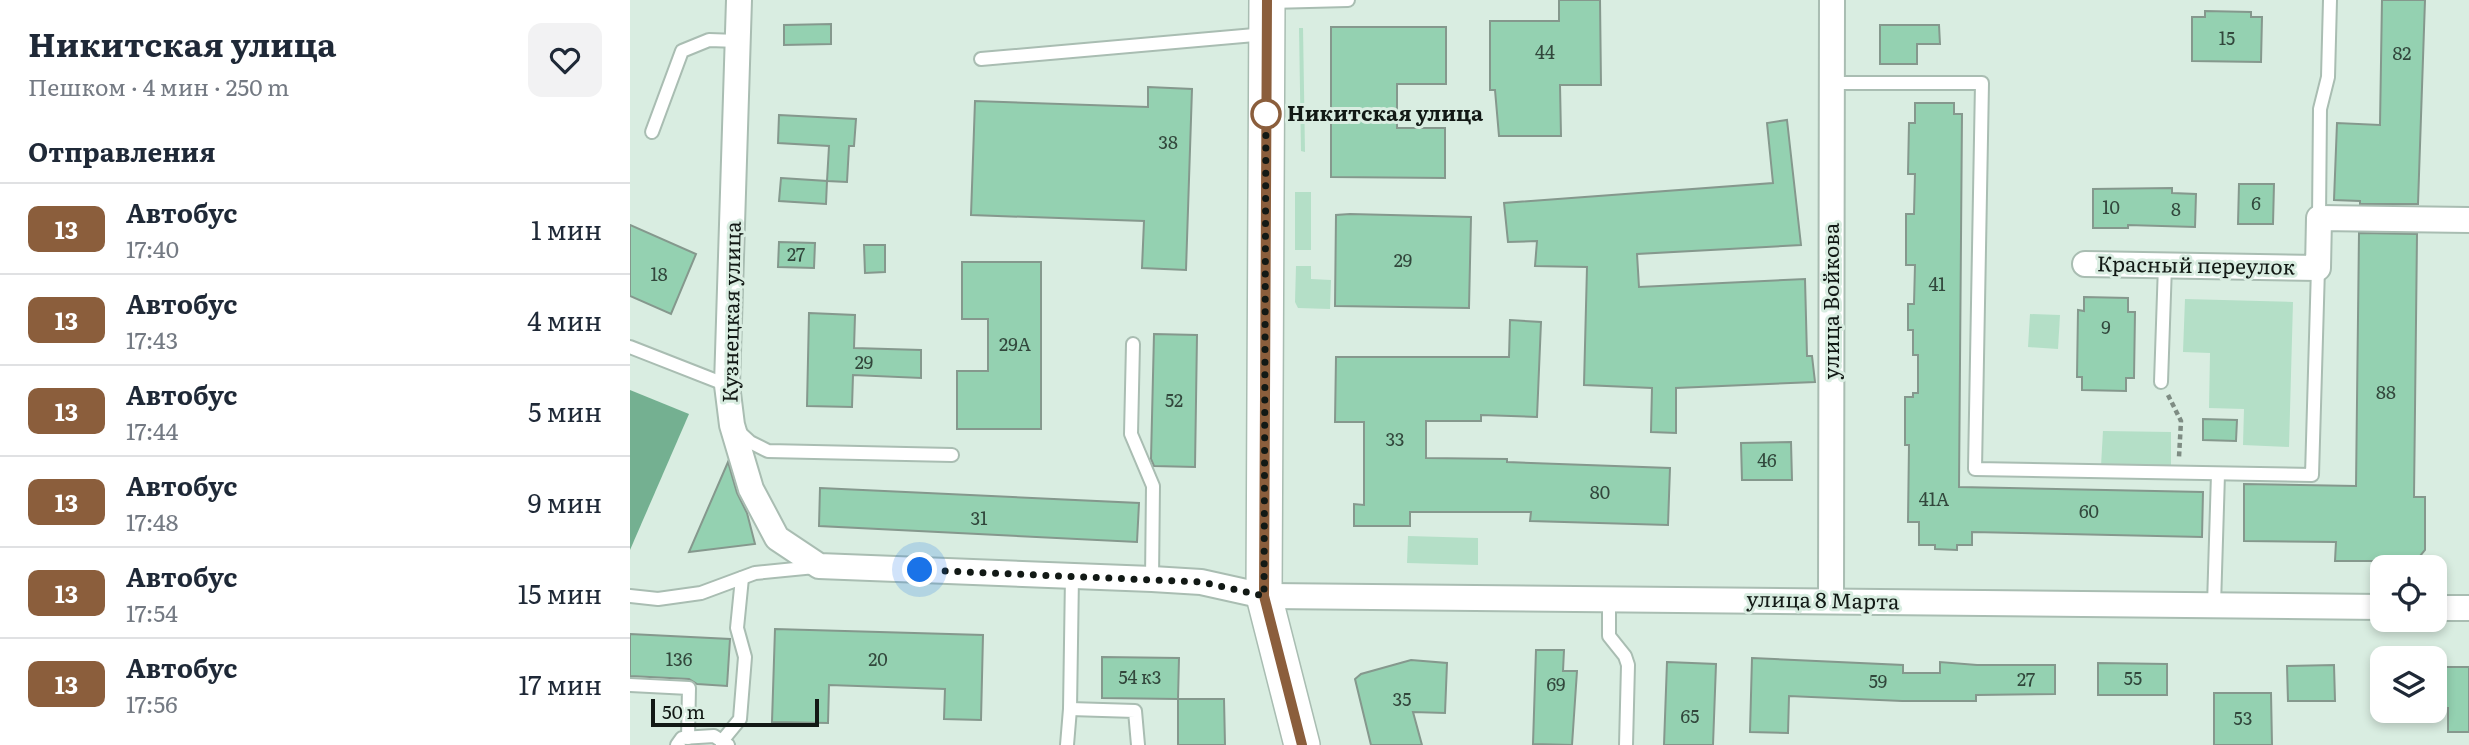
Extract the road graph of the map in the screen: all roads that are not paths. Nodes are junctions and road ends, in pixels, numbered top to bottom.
1 (739, 0) edge
2 (1348, 0) edge
3 (1832, 0) edge
4 (2330, 0) edge
5 (1267, 12) edge
6 (738, 41) junction
7 (981, 59) dead end
8 (1832, 83) junction
9 (652, 132) dead end
10 (2319, 218) junction
11 (2469, 220) edge
12 (2085, 264) dead end
13 (2165, 265) junction
14 (2318, 268) junction
15 (1133, 344) dead end
16 (630, 347) edge
17 (2161, 382) road end
18 (727, 385) junction
19 (732, 425) junction
20 (952, 455) dead end
21 (2218, 474) junction
22 (819, 566) junction
23 (1072, 576) junction
24 (742, 578) junction
25 (1152, 579) junction
26 (630, 596) edge
27 (1264, 596) junction
28 (1609, 599) junction
29 (1831, 601) junction
30 (2214, 606) junction
31 (2370, 607) edge
32 (2447, 608) edge
33 (2469, 608) edge
34 (630, 685) edge
35 (1070, 709) junction
36 (683, 741) edge
37 (724, 744) edge
38 (1067, 745) edge
39 (1138, 745) edge
40 (1302, 745) edge
41 (1626, 745) edge

1 - 6 street, Кузнецкая улица
2 - 5 lane
3 - 8 street, улица Войкова
4 - 10 lane
5 - 7 lane
5 - 27 street
6 - 9 lane
6 - 18 street, Кузнецкая улица
8 - 21 lane
8 - 29 street, улица Войкова
10 - 11 street
10 - 14 street, Красный переулок
12 - 13 street, Красный переулок
13 - 14 street, Красный переулок
13 - 17 lane
14 - 21 lane
15 - 25 lane
16 - 18 lane
18 - 19 street, Кузнецкая улица
19 - 20 lane
19 - 22 street, Кузнецкая улица
21 - 30 lane
22 - 23 street
22 - 24 lane
23 - 25 street
23 - 35 lane
24 - 26 lane
24 - 37 lane
25 - 27 street
27 - 28 street, улица 8 Марта
27 - 40 street
28 - 29 street, улица 8 Марта
28 - 41 lane
29 - 30 street, улица 8 Марта
30 - 31 street, улица 8 Марта
32 - 33 street
34 - 36 lane
35 - 38 lane
35 - 39 lane
36 - 37 lane

